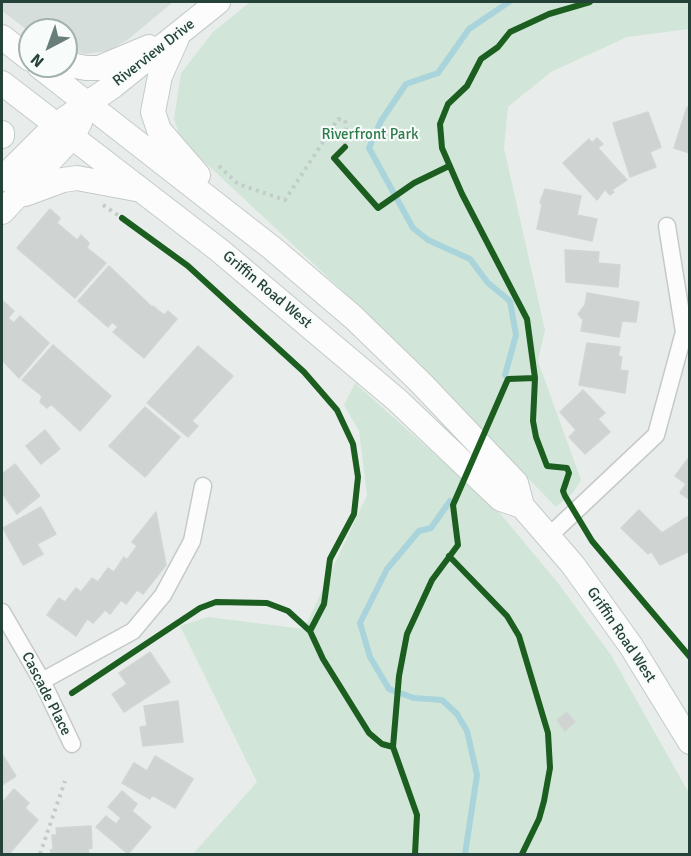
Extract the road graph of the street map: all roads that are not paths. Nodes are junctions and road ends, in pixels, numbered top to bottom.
1 (218, 2) edge
2 (179, 34) junction
3 (2, 36) edge
4 (18, 43) edge
5 (18, 49) edge
6 (78, 67) edge
7 (55, 78) edge
8 (2, 84) edge
9 (89, 104) junction
10 (64, 131) junction
11 (2, 179) edge
12 (142, 190) junction
13 (9, 205) edge
14 (232, 216) junction
15 (667, 226) dead end
16 (203, 486) dead end
17 (522, 506) junction
18 (549, 536) junction
19 (2, 612) edge
20 (42, 681) junction
21 (690, 742) edge
22 (72, 744) dead end

1 - 2 main road, Riverview Drive
2 - 6 main road
2 - 9 main road, Riverview Drive
2 - 14 main road
3 - 4 main road
3 - 5 main road
7 - 9 main road, Griffin Road West
8 - 10 main road, Griffin Road West
9 - 10 main road
9 - 14 main road, Griffin Road West
10 - 11 main road
10 - 12 main road, Griffin Road West
10 - 13 main road
12 - 13 main road
12 - 17 main road, Griffin Road West
14 - 17 main road, Griffin Road West
15 - 18 street
16 - 20 street
17 - 18 main road, Griffin Road West
18 - 21 main road, Griffin Road West
19 - 20 street, Cascade Place
20 - 22 street, Cascade Place

